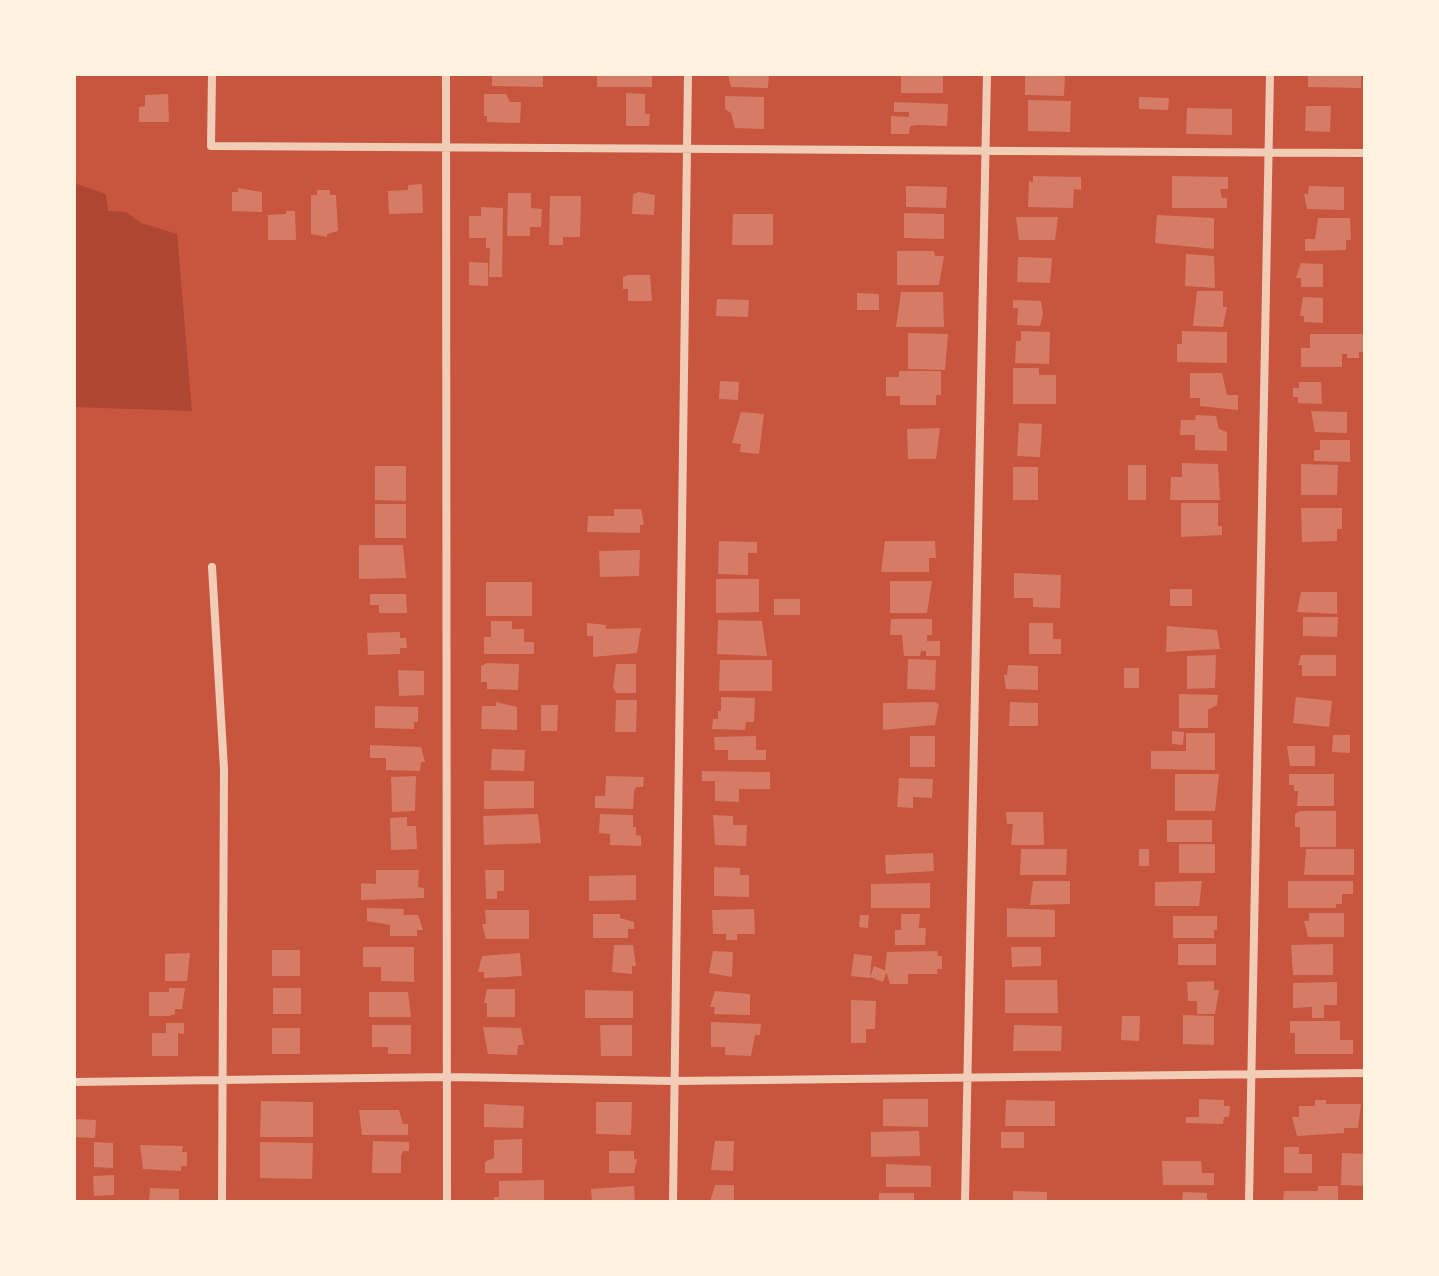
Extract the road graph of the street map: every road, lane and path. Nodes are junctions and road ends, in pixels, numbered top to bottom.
1 (212, 74) edge
2 (446, 74) edge
3 (688, 74) edge
4 (987, 74) edge
5 (1270, 74) edge
6 (445, 149) junction
7 (687, 150) junction
8 (986, 152) junction
9 (1268, 153) junction
10 (1365, 153) edge
11 (212, 567) dead end
12 (1251, 1073) junction
13 (1365, 1073) edge
14 (448, 1077) junction
15 (967, 1078) junction
16 (222, 1079) junction
17 (674, 1081) junction
18 (74, 1082) edge
19 (222, 1202) edge
20 (447, 1202) edge
21 (673, 1202) edge
22 (965, 1202) edge
23 (1249, 1202) edge

1 - 6 street
2 - 6 street
3 - 7 street
4 - 8 street
5 - 9 street
6 - 7 street
6 - 14 street
7 - 8 street
7 - 17 street
8 - 9 street
8 - 15 street
9 - 10 street
9 - 12 street
11 - 16 street
12 - 13 street
12 - 15 street
12 - 23 street
14 - 16 street
14 - 17 street
14 - 20 street
15 - 17 street
15 - 22 street
16 - 18 street
16 - 19 street
17 - 21 street

